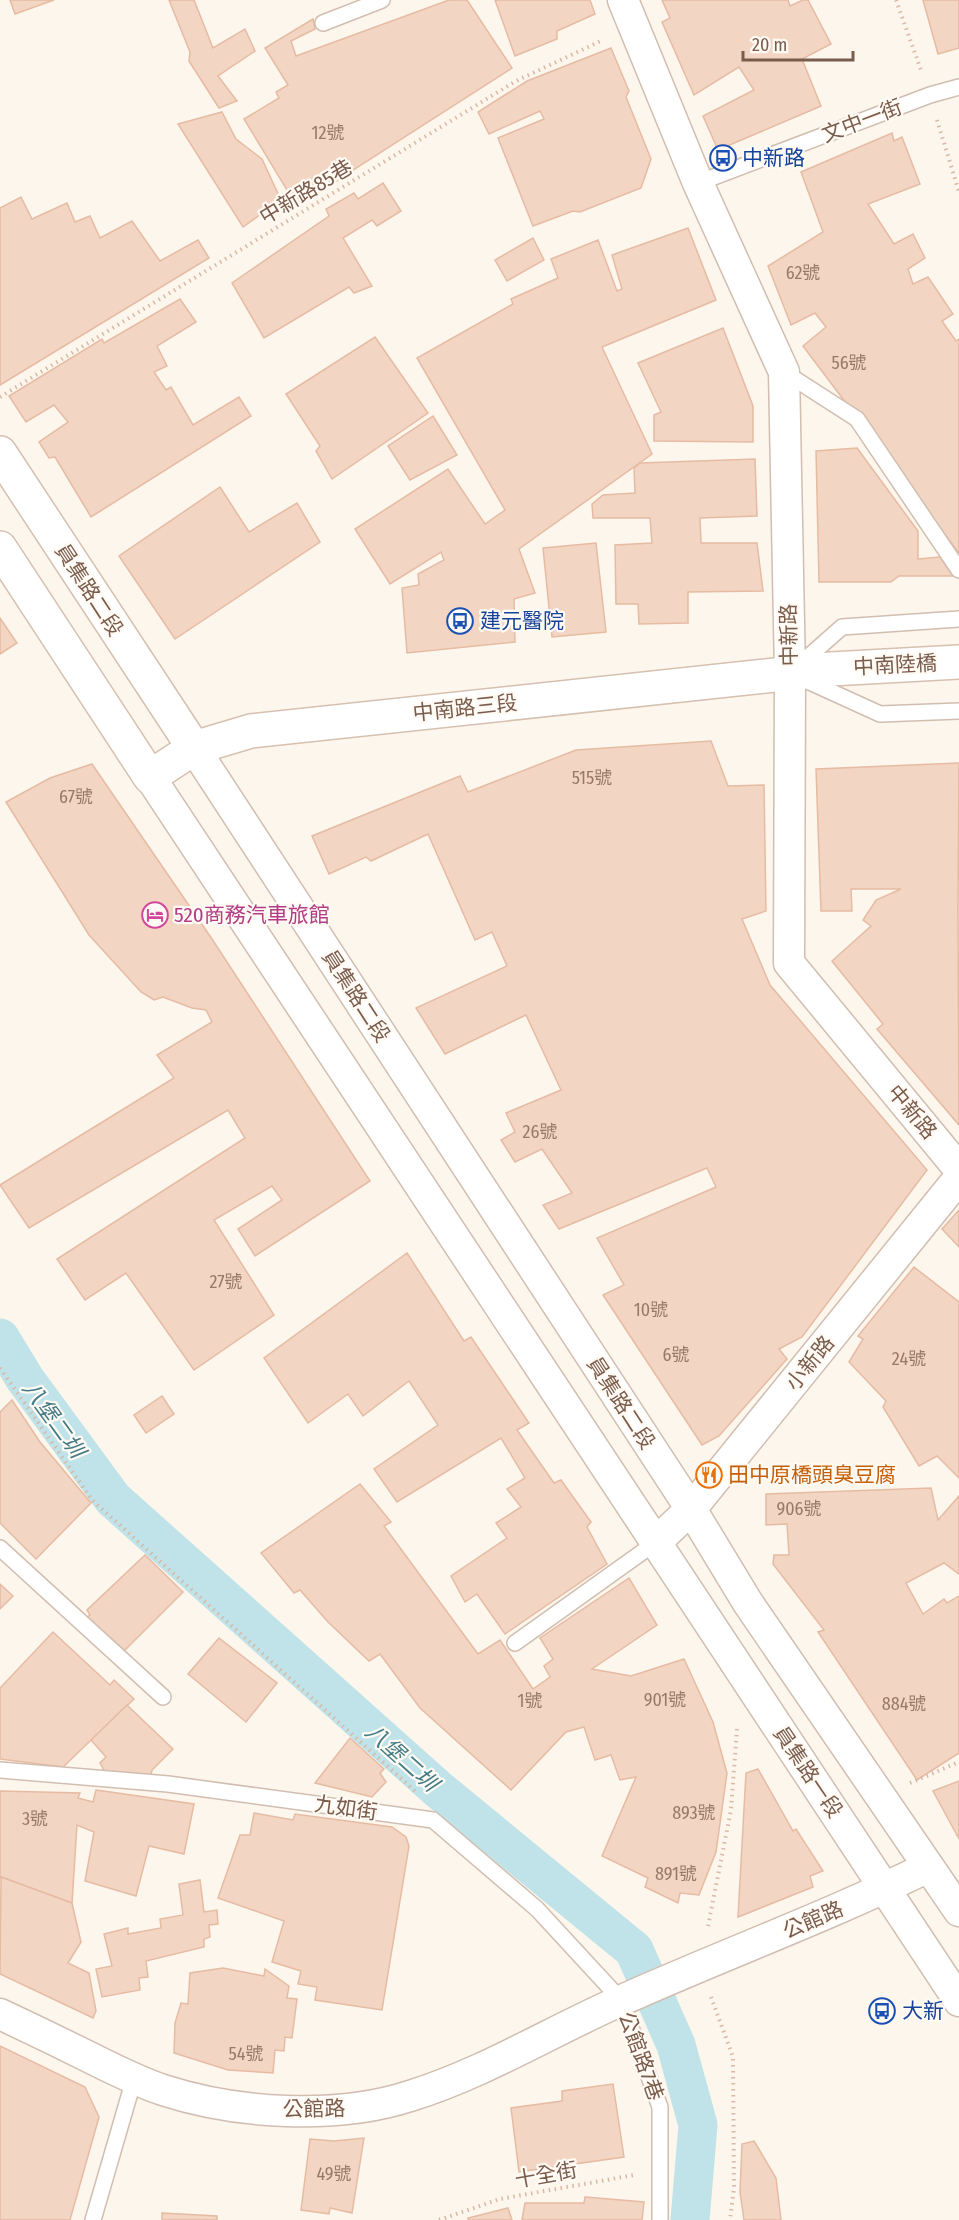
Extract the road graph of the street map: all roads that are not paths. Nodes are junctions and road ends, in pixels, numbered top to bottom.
1 (382, 0) edge
2 (628, 13) edge
3 (323, 23) dead end
4 (959, 87) edge
5 (698, 183) junction
6 (784, 372) junction
7 (0, 453) edge
8 (0, 548) edge
9 (959, 570) edge
10 (959, 619) edge
11 (959, 662) edge
12 (831, 669) joint
13 (790, 673) junction
14 (959, 711) edge
15 (194, 748) junction
16 (150, 777) junction
17 (959, 1169) edge
18 (959, 1178) edge
19 (691, 1509) junction
20 (655, 1543) junction
21 (0, 1548) edge
22 (515, 1643) dead end
23 (163, 1697) dead end
24 (0, 1770) edge
25 (928, 1867) junction
26 (885, 1888) junction
27 (959, 1911) edge
28 (623, 2000) junction
29 (959, 2001) edge
30 (0, 2014) edge
31 (134, 2079) junction
32 (93, 2220) edge
33 (660, 2220) edge

1 - 3 lane
2 - 5 street, 中新路
4 - 5 lane, 文中一街
5 - 6 street, 中新路
6 - 9 lane
6 - 13 street, 中新路
7 - 15 main road, 員集路二段
8 - 16 main road
10 - 13 lane
11 - 12 main road, 中南陸橋
12 - 13 main road, 中南路三段
13 - 14 lane
13 - 15 main road, 中南路三段
13 - 17 street, 中新路
15 - 16 main road, 中南路三段
15 - 19 street, 員集路二段
16 - 20 street
18 - 19 street, 小新路
19 - 20 street, 小新路
19 - 25 street
20 - 22 lane
20 - 26 street, 員集路一段
21 - 23 lane
24 - 28 lane, 九如街
25 - 26 street, 公館路
25 - 27 street
26 - 28 street, 公館路
26 - 29 street, 員集路一段
28 - 31 street, 公館路
28 - 33 lane, 公館路7巷
30 - 31 street, 公館路
31 - 32 lane

